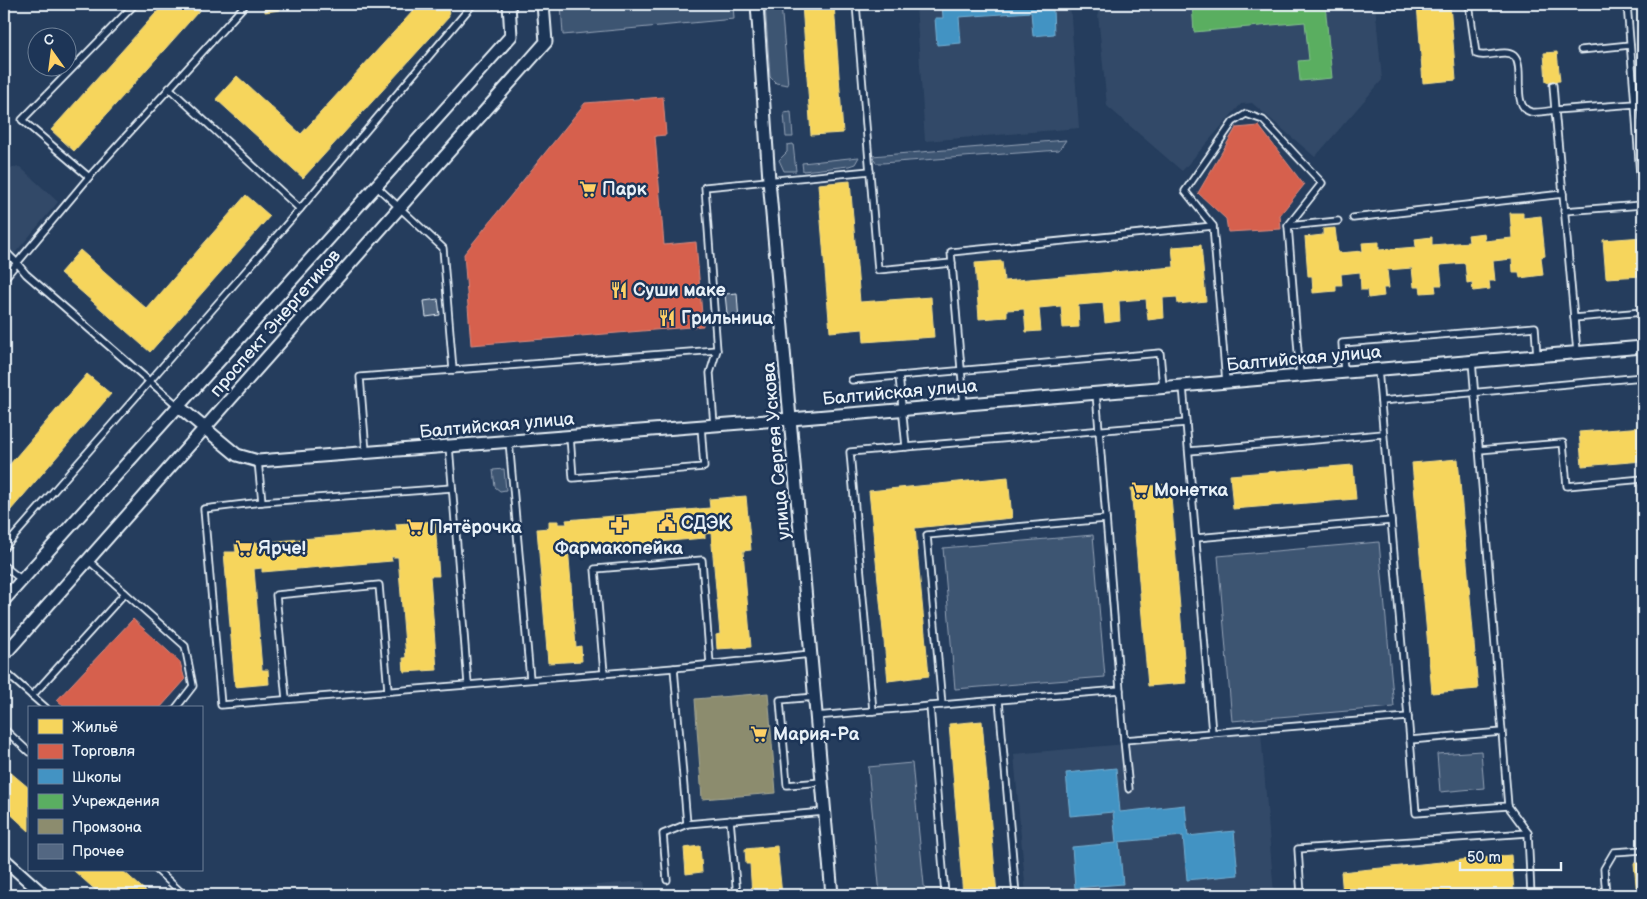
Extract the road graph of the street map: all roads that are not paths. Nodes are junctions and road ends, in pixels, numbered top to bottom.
1 (135, 4) edge
2 (243, 4) edge
3 (473, 4) edge
4 (509, 4) edge
5 (543, 4) edge
6 (758, 4) edge
7 (856, 4) edge
8 (1469, 4) edge
9 (1627, 4) edge
10 (1630, 45) junction
11 (1581, 50) dead end
12 (1553, 85) dead end
13 (169, 88) junction
14 (1643, 103) edge
15 (1635, 104) junction
16 (1555, 110) junction
17 (870, 171) junction
18 (89, 177) junction
19 (770, 180) junction
20 (376, 186) junction
21 (1562, 194) junction
22 (399, 208) junction
23 (300, 209) junction
24 (1564, 211) junction
25 (1353, 218) dead end
26 (1338, 221) dead end
27 (1213, 226) junction
28 (1288, 226) junction
29 (4, 250) edge
30 (952, 263) junction
31 (17, 264) junction
32 (4, 279) edge
33 (1643, 312) edge
34 (1574, 318) junction
35 (1643, 347) edge
36 (717, 350) junction
37 (1577, 352) junction
38 (1538, 356) junction
39 (1472, 361) junction
40 (1378, 369) junction
41 (453, 370) junction
42 (961, 370) junction
43 (1344, 372) junction
44 (899, 376) junction
45 (1300, 376) junction
46 (1643, 377) edge
47 (852, 380) dead end
48 (151, 382) junction
49 (1226, 382) junction
50 (1183, 386) junction
51 (1163, 387) junction
52 (1474, 392) junction
53 (1096, 393) junction
54 (1381, 401) junction
55 (964, 404) junction
56 (178, 406) junction
57 (902, 410) junction
58 (791, 419) junction
59 (1186, 423) junction
60 (714, 425) junction
61 (701, 426) junction
62 (205, 428) junction
63 (1099, 430) junction
64 (1384, 434) junction
65 (570, 436) junction
66 (509, 441) junction
67 (449, 446) junction
68 (906, 447) junction
69 (1479, 450) junction
70 (1189, 451) junction
71 (366, 453) junction
72 (258, 461) junction
73 (1643, 479) edge
74 (452, 488) junction
75 (262, 502) junction
76 (1106, 519) junction
77 (1391, 521) junction
78 (1196, 538) junction
79 (4, 548) edge
80 (89, 560) junction
81 (4, 566) edge
82 (22, 580) junction
83 (125, 593) junction
84 (4, 600) edge
85 (811, 654) junction
86 (4, 656) edge
87 (710, 664) junction
88 (674, 668) junction
89 (4, 671) edge
90 (604, 673) junction
91 (530, 680) junction
92 (468, 684) junction
93 (388, 690) junction
94 (1120, 690) junction
95 (32, 696) junction
96 (815, 697) junction
97 (286, 700) junction
98 (999, 700) junction
99 (942, 705) junction
100 (44, 706) edge
101 (178, 706) edge
102 (930, 706) junction
103 (873, 711) junction
104 (816, 716) junction
105 (1408, 717) junction
106 (4, 729) edge
107 (1502, 732) junction
108 (1212, 733) junction
109 (1124, 740) junction
110 (1410, 740) junction
111 (28, 751) edge
112 (822, 782) junction
113 (1129, 789) dead end
114 (1508, 806) junction
115 (824, 812) junction
116 (730, 820) junction
117 (687, 824) junction
118 (1528, 833) junction
119 (1643, 850) edge
120 (4, 859) edge
121 (159, 872) edge
122 (667, 880) dead end
123 (181, 894) edge
124 (44, 895) edge
125 (737, 895) edge
126 (832, 895) edge
127 (944, 895) edge
128 (1016, 895) edge
129 (1300, 895) edge
130 (1531, 895) edge
131 (1606, 895) edge

1 - 18 lane
2 - 13 lane
3 - 23 lane
4 - 20 street, проспект Энергетиков
5 - 22 street, проспект Энергетиков
6 - 19 street, улица Сергея Ускова
7 - 17 lane
8 - 16 lane
9 - 10 lane
10 - 11 lane
10 - 15 lane
12 - 16 lane
13 - 18 lane
13 - 23 lane
14 - 15 lane
15 - 16 lane
15 - 24 lane
16 - 21 lane
17 - 19 lane
17 - 30 lane
18 - 31 lane
19 - 36 lane
19 - 58 street, улица Сергея Ускова
20 - 22 lane
20 - 56 street, проспект Энергетиков
21 - 24 lane
21 - 25 lane
22 - 41 lane
22 - 62 street, проспект Энергетиков
23 - 48 lane
24 - 34 lane
26 - 28 lane
27 - 28 lane
27 - 30 lane
27 - 49 lane
28 - 45 lane
29 - 31 lane
30 - 42 lane
31 - 32 lane
31 - 48 lane
33 - 34 lane
34 - 37 lane
35 - 37 street, Балтийская улица
36 - 41 lane
36 - 60 lane
37 - 38 street, Балтийская улица
38 - 39 street, Балтийская улица
38 - 43 lane
39 - 40 street, Балтийская улица
39 - 52 lane
40 - 43 street, Балтийская улица
40 - 54 lane
41 - 71 lane
42 - 44 lane
42 - 51 lane
42 - 55 lane
43 - 45 street, Балтийская улица
44 - 47 lane
44 - 57 lane
45 - 49 street, Балтийская улица
46 - 52 lane
48 - 56 lane
48 - 79 lane
49 - 50 street, Балтийская улица
50 - 51 street, Балтийская улица
50 - 59 lane
51 - 53 street, Балтийская улица
52 - 54 lane
52 - 69 lane
53 - 55 street, Балтийская улица
53 - 63 lane
54 - 64 lane
55 - 57 street, Балтийская улица
56 - 62 street, Балтийская улица
56 - 82 street, проспект Энергетиков
57 - 58 street, Балтийская улица
57 - 68 lane
58 - 60 street, Балтийская улица
58 - 85 street, улица Сергея Ускова
59 - 63 lane
59 - 70 lane
60 - 61 street, Балтийская улица
61 - 65 street, Балтийская улица
61 - 65 lane
62 - 72 street, Балтийская улица
62 - 80 street, проспект Энергетиков
63 - 68 lane
63 - 76 lane
64 - 70 lane
64 - 77 lane
65 - 66 street, Балтийская улица
66 - 67 street, Балтийская улица
66 - 91 lane
67 - 71 street, Балтийская улица
67 - 74 lane
68 - 103 lane
69 - 73 lane
69 - 107 lane
70 - 78 lane
71 - 72 street, Балтийская улица
72 - 75 lane
74 - 75 lane
74 - 92 lane
75 - 97 lane
76 - 94 lane
76 - 99 lane
77 - 78 lane
77 - 105 lane
78 - 108 lane
80 - 83 lane
80 - 86 street, проспект Энергетиков
81 - 82 lane
82 - 84 street, проспект Энергетиков
83 - 95 lane
83 - 101 lane
85 - 87 lane
85 - 96 street, улица Сергея Ускова
87 - 88 lane
87 - 90 lane
88 - 90 lane
88 - 117 lane
89 - 95 lane
90 - 91 lane
91 - 92 lane
92 - 93 lane
93 - 97 lane
93 - 97 lane
94 - 98 lane
94 - 109 lane
95 - 100 lane
96 - 104 street, улица Сергея Ускова
96 - 112 lane
98 - 99 lane
98 - 128 lane
99 - 102 lane
102 - 103 lane
102 - 127 lane
103 - 104 lane
104 - 112 street, улица Сергея Ускова
105 - 108 lane
105 - 110 lane
106 - 111 lane
107 - 110 lane
107 - 114 lane
108 - 109 lane
109 - 113 lane
110 - 114 lane
112 - 115 street, улица Сергея Ускова
114 - 118 lane
115 - 116 lane
115 - 126 street, улица Сергея Ускова
116 - 117 lane
116 - 125 lane
117 - 122 lane
118 - 129 lane
118 - 130 lane
119 - 131 lane
120 - 124 street
121 - 123 lane

